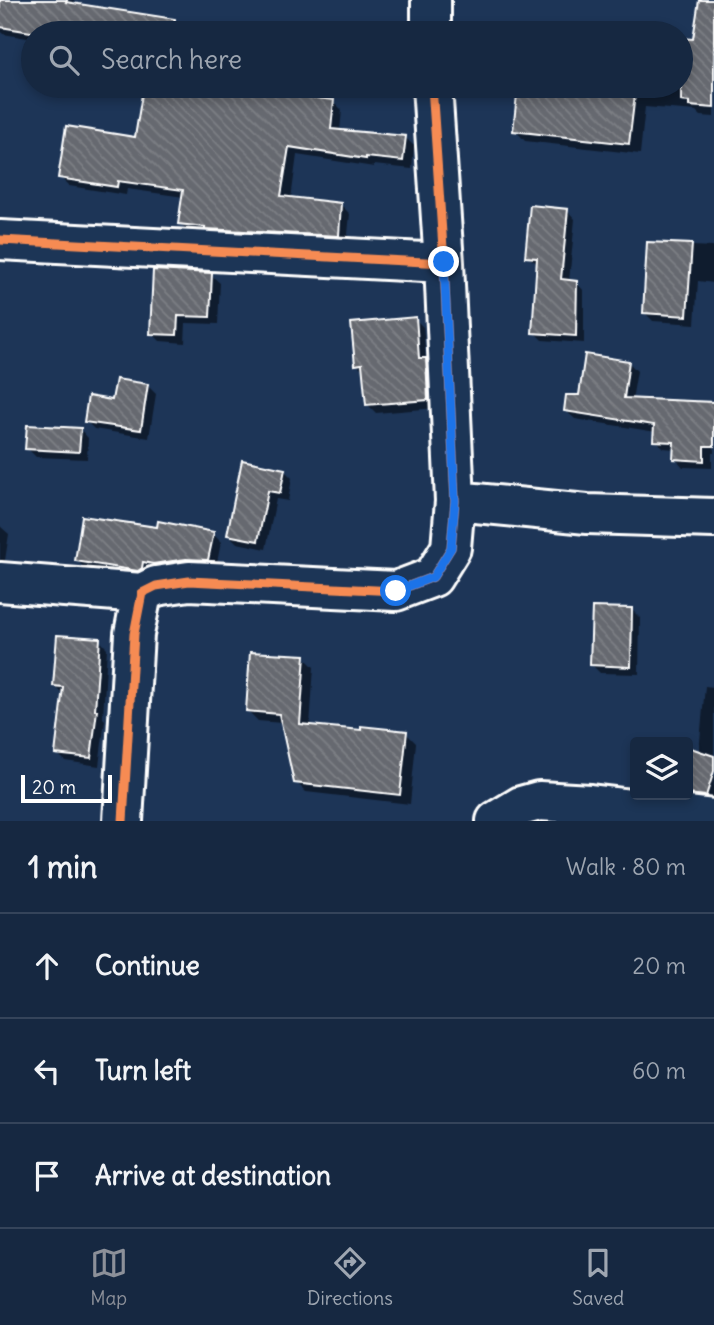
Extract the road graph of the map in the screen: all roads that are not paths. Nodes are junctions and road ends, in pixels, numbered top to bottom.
1 (431, 0) edge
2 (431, 21) edge
3 (433, 98) edge
4 (0, 240) edge
5 (444, 262) junction
6 (455, 501) junction
7 (714, 518) edge
8 (0, 582) edge
9 (142, 593) junction
10 (714, 819) edge
11 (123, 821) edge
12 (496, 821) edge

1 - 2 street
3 - 5 street
4 - 5 street
5 - 6 street
6 - 7 street
6 - 9 street
8 - 9 street
9 - 11 street
10 - 12 street

